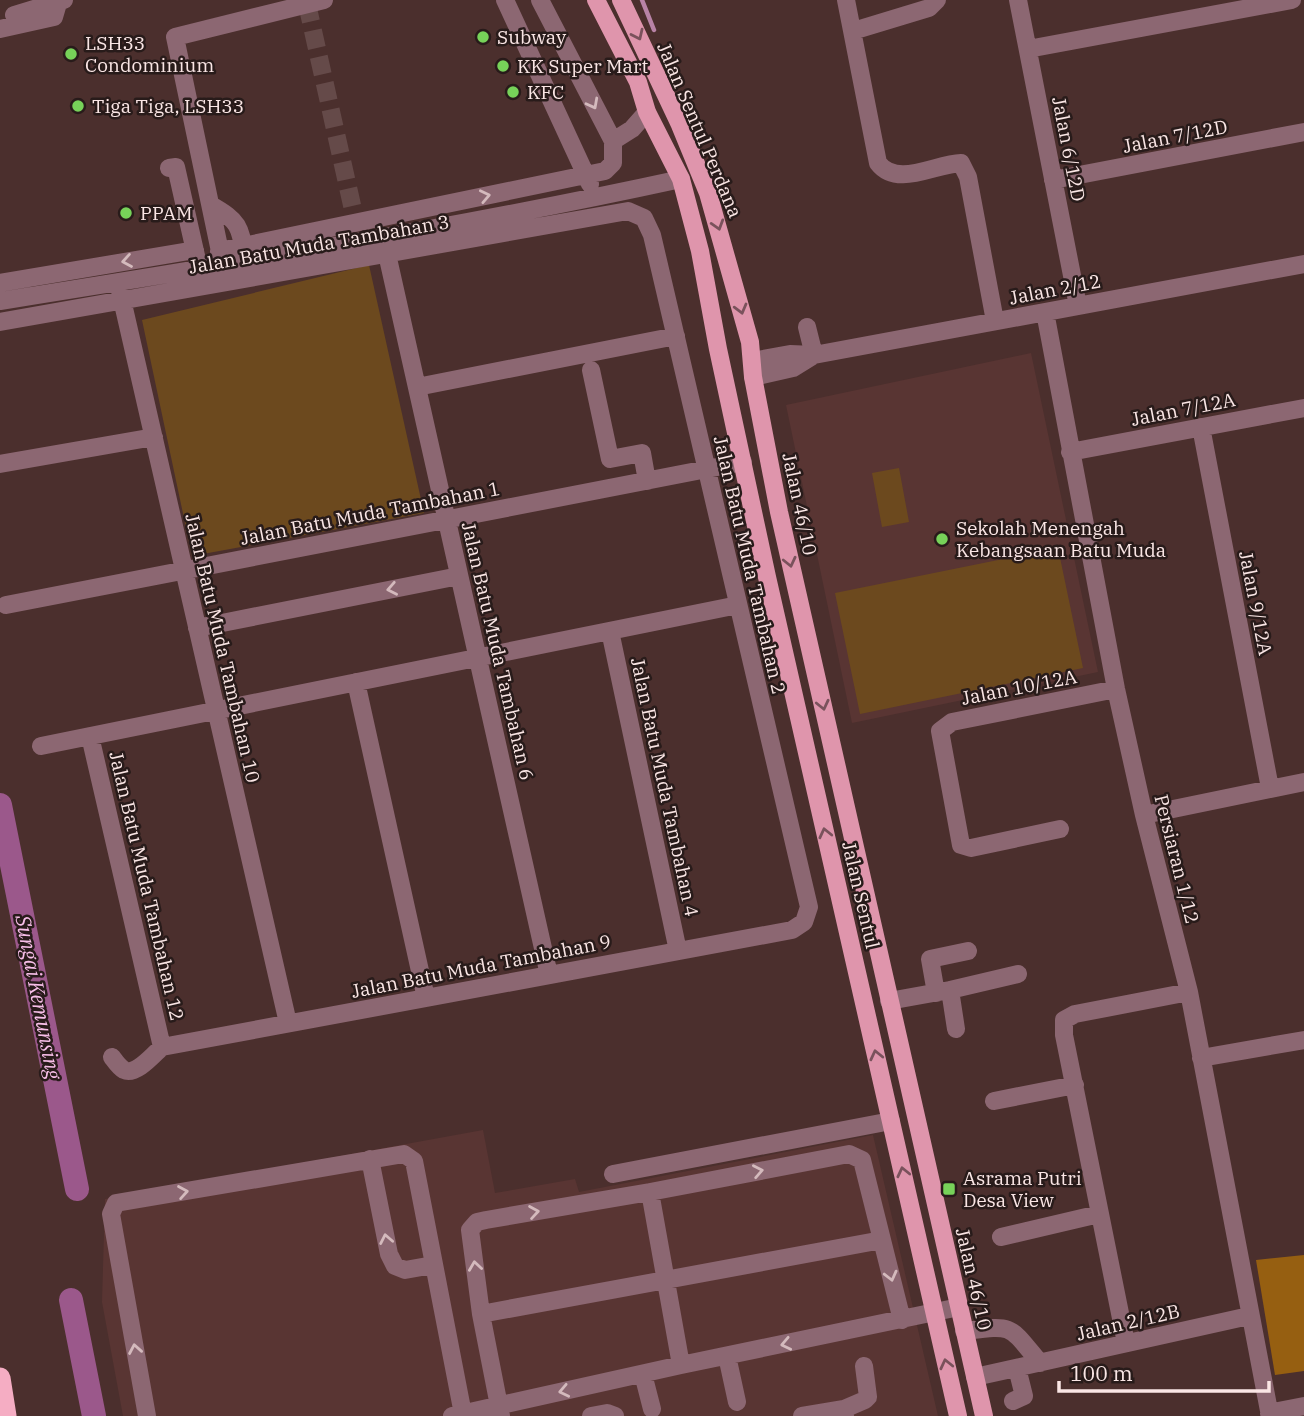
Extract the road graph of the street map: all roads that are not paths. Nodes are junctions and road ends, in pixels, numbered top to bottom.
1 (324, 0) edge
2 (506, 0) edge
3 (540, 0) edge
4 (596, 0) edge
5 (621, 0) edge
6 (846, 0) edge
7 (937, 0) edge
8 (1018, 0) edge
9 (1292, 0) edge
10 (59, 5) edge
11 (0, 17) edge
12 (0, 29) edge
13 (853, 31) junction
14 (0, 37) edge
15 (1028, 49) junction
16 (647, 112) junction
17 (1304, 132) edge
18 (613, 141) junction
19 (169, 168) dead end
20 (587, 175) junction
21 (681, 179) junction
22 (1053, 180) junction
23 (594, 198) junction
24 (211, 205) junction
25 (644, 218) joint
26 (381, 227) junction
27 (195, 250) junction
28 (245, 253) junction
29 (387, 254) junction
30 (221, 258) junction
31 (1304, 264) edge
32 (199, 269) junction
33 (118, 282) junction
34 (0, 283) edge
35 (122, 300) junction
36 (0, 301) edge
37 (1078, 306) junction
38 (1045, 312) junction
39 (995, 321) junction
40 (0, 322) edge
41 (807, 327) dead end
42 (676, 336) junction
43 (718, 349) junction
44 (814, 355) junction
45 (591, 370) dead end
46 (749, 370) junction
47 (417, 387) junction
48 (729, 397) junction
49 (1304, 408) edge
50 (762, 423) junction
51 (1201, 427) junction
52 (154, 437) junction
53 (1070, 452) junction
54 (743, 462) junction
55 (0, 464) edge
56 (706, 469) junction
57 (647, 481) junction
58 (776, 495) junction
59 (447, 520) junction
60 (184, 570) junction
61 (459, 576) junction
62 (6, 605) dead end
63 (738, 605) junction
64 (197, 628) junction
65 (610, 631) junction
66 (808, 639) joint
67 (478, 658) junction
68 (356, 682) junction
69 (1116, 689) junction
70 (216, 710) junction
71 (90, 736) junction
72 (41, 746) dead end
73 (1304, 782) edge
74 (1270, 788) junction
75 (1144, 815) junction
76 (1060, 829) dead end
77 (804, 922) joint
78 (678, 951) junction
79 (968, 951) dead end
80 (1018, 974) dead end
81 (549, 975) junction
82 (943, 992) junction
83 (1189, 992) junction
84 (426, 998) junction
85 (889, 1001) junction
86 (288, 1023) junction
87 (956, 1029) dead end
88 (1304, 1040) edge
89 (162, 1047) junction
90 (112, 1057) dead end
91 (1201, 1058) junction
92 (1075, 1085) junction
93 (994, 1101) dead end
94 (891, 1121) junction
95 (923, 1150) joint
96 (370, 1159) junction
97 (613, 1174) dead end
98 (650, 1192) junction
99 (1099, 1214) junction
100 (1001, 1237) dead end
101 (882, 1240) junction
102 (433, 1265) junction
103 (666, 1280) junction
104 (959, 1307) junction
105 (934, 1313) junction
106 (481, 1314) junction
107 (1249, 1316) junction
108 (902, 1320) junction
109 (964, 1331) junction
110 (1126, 1343) junction
111 (727, 1356) junction
112 (1040, 1363) junction
113 (681, 1365) junction
114 (864, 1366) dead end
115 (1017, 1368) junction
116 (643, 1374) junction
117 (975, 1377) junction
118 (0, 1378) edge
119 (1013, 1401) dead end
120 (737, 1402) dead end
121 (1304, 1406) edge
122 (652, 1409) dead end
123 (500, 1411) edge
124 (845, 1412) edge
125 (1269, 1414) edge
126 (458, 1415) edge
127 (6, 1416) edge
128 (147, 1416) edge
129 (591, 1416) edge
130 (615, 1416) edge
131 (802, 1416) edge
132 (958, 1416) edge
133 (984, 1416) edge

1 - 24 street
2 - 20 street
3 -> 18 street
4 - 16 main road, Jalan Sentul Perdana
5 -> 46 main road, Jalan Sentul Perdana
6 - 13 street
7 - 13 street
8 - 15 street, Jalan 6/12D
9 - 15 street
10 - 11 street
10 - 12 street
10 - 14 street
13 - 39 street
15 - 22 street, Jalan 6/12D
16 - 18 street
16 - 21 main road, Jalan Sentul Perdana
17 - 22 street, Jalan 7/12D
18 - 20 street
19 - 27 street
20 - 23 street
26 -> 20 street
21 - 23 street
21 - 43 main road, Jalan Sentul Perdana
22 - 37 street, Jalan 6/12D
23 - 26 street
24 - 28 street
24 - 30 street
25 - 29 street, Jalan Batu Muda Tambahan 3
25 - 42 street, Jalan Batu Muda Tambahan 2
26 - 28 street
27 - 32 street
27 -> 34 street
28 - 30 street
29 - 35 street, Jalan Batu Muda Tambahan 3
29 - 47 street, Jalan Batu Muda Tambahan 6
30 - 32 street
31 - 37 street, Jalan 2/12
32 - 33 street
33 - 35 street, Jalan Batu Muda Tambahan 10
33 - 36 street
35 - 40 street, Jalan Batu Muda Tambahan 3
35 - 52 street, Jalan Batu Muda Tambahan 10
37 - 38 street, Jalan 2/12
38 - 39 street, Jalan 2/12
38 - 53 street, Persiaran 1/12
39 - 44 street, Jalan 2/12
41 - 44 street
42 - 47 street
42 - 56 street, Jalan Batu Muda Tambahan 2
43 - 46 main road
43 - 48 main road
44 - 46 street, Jalan 2/12
45 - 57 street
46 - 48 main road
46 - 50 main road, Jalan 46/10
47 - 59 street, Jalan Batu Muda Tambahan 6
48 - 54 main road
49 - 51 street, Jalan 7/12A
50 - 54 main road
50 - 58 main road, Jalan 46/10
51 - 53 street, Jalan 7/12A
51 - 74 street, Jalan 9/12A
52 - 55 street
52 - 60 street, Jalan Batu Muda Tambahan 10
53 - 69 street, Persiaran 1/12
54 - 56 street, Jalan Batu Muda Tambahan 1
54 - 58 main road
94 -> 54 main road, Jalan Sentul
56 - 57 street, Jalan Batu Muda Tambahan 1
56 - 63 street, Jalan Batu Muda Tambahan 2
57 - 59 street, Jalan Batu Muda Tambahan 1
58 -> 66 main road, Jalan 46/10
59 - 60 street, Jalan Batu Muda Tambahan 1
59 - 61 street, Jalan Batu Muda Tambahan 6
60 - 62 street, Jalan Batu Muda Tambahan 1
60 - 64 street, Jalan Batu Muda Tambahan 10
61 -> 64 street
61 - 67 street, Jalan Batu Muda Tambahan 6
63 - 65 street
63 - 77 street, Jalan Batu Muda Tambahan 2
64 - 70 street, Jalan Batu Muda Tambahan 10
65 - 67 street
65 - 78 street, Jalan Batu Muda Tambahan 4
66 -> 85 main road, Jalan Sentul
67 - 68 street
67 - 81 street, Jalan Batu Muda Tambahan 6
68 - 70 street
68 - 84 street
69 - 75 street, Persiaran 1/12
69 - 76 street, Jalan 10/12A
70 - 71 street
70 - 86 street, Jalan Batu Muda Tambahan 10
71 - 72 street
71 - 89 street, Jalan Batu Muda Tambahan 12
73 - 74 street
74 - 75 street
75 - 83 street, Persiaran 1/12
77 - 78 street, Jalan Batu Muda Tambahan 9
78 - 81 street, Jalan Batu Muda Tambahan 9
79 - 82 street
80 - 82 street
81 - 84 street, Jalan Batu Muda Tambahan 9
82 - 85 street
82 - 87 street
83 - 91 street, Persiaran 1/12
83 - 92 street
84 - 86 street, Jalan Batu Muda Tambahan 9
85 - 95 main road, Jalan Sentul
86 - 89 street, Jalan Batu Muda Tambahan 9
88 - 91 street
89 - 90 street
91 - 107 street, Persiaran 1/12
92 - 93 street
92 - 99 street
94 - 97 street
105 -> 94 main road, Jalan Sentul
95 - 104 main road, Jalan 46/10
102 -> 96 street
96 - 102 street
128 -> 96 street
98 -> 101 street
98 - 103 street
106 -> 98 street
99 - 100 street
99 - 110 street
101 - 103 street
101 -> 108 street
102 - 126 street
103 - 106 street
103 - 113 street
104 - 105 street
104 - 109 main road, Jalan 46/10
105 - 108 street
132 -> 105 main road
106 - 123 street
107 - 110 street, Jalan 2/12B
107 - 125 street, Persiaran 1/12
108 -> 111 street
109 - 112 street
109 - 117 main road, Jalan 46/10
110 - 112 street, Jalan 2/12B
111 - 113 street
111 - 120 street
112 - 115 street, Jalan 2/12B
113 - 116 street
114 - 124 street
115 - 117 street, Jalan 2/12B
115 - 119 street
116 - 122 street
116 -> 123 street
117 - 133 main road, Jalan 46/10
118 - 127 highway
121 - 125 street
123 - 126 street
124 - 131 street
129 - 130 street

